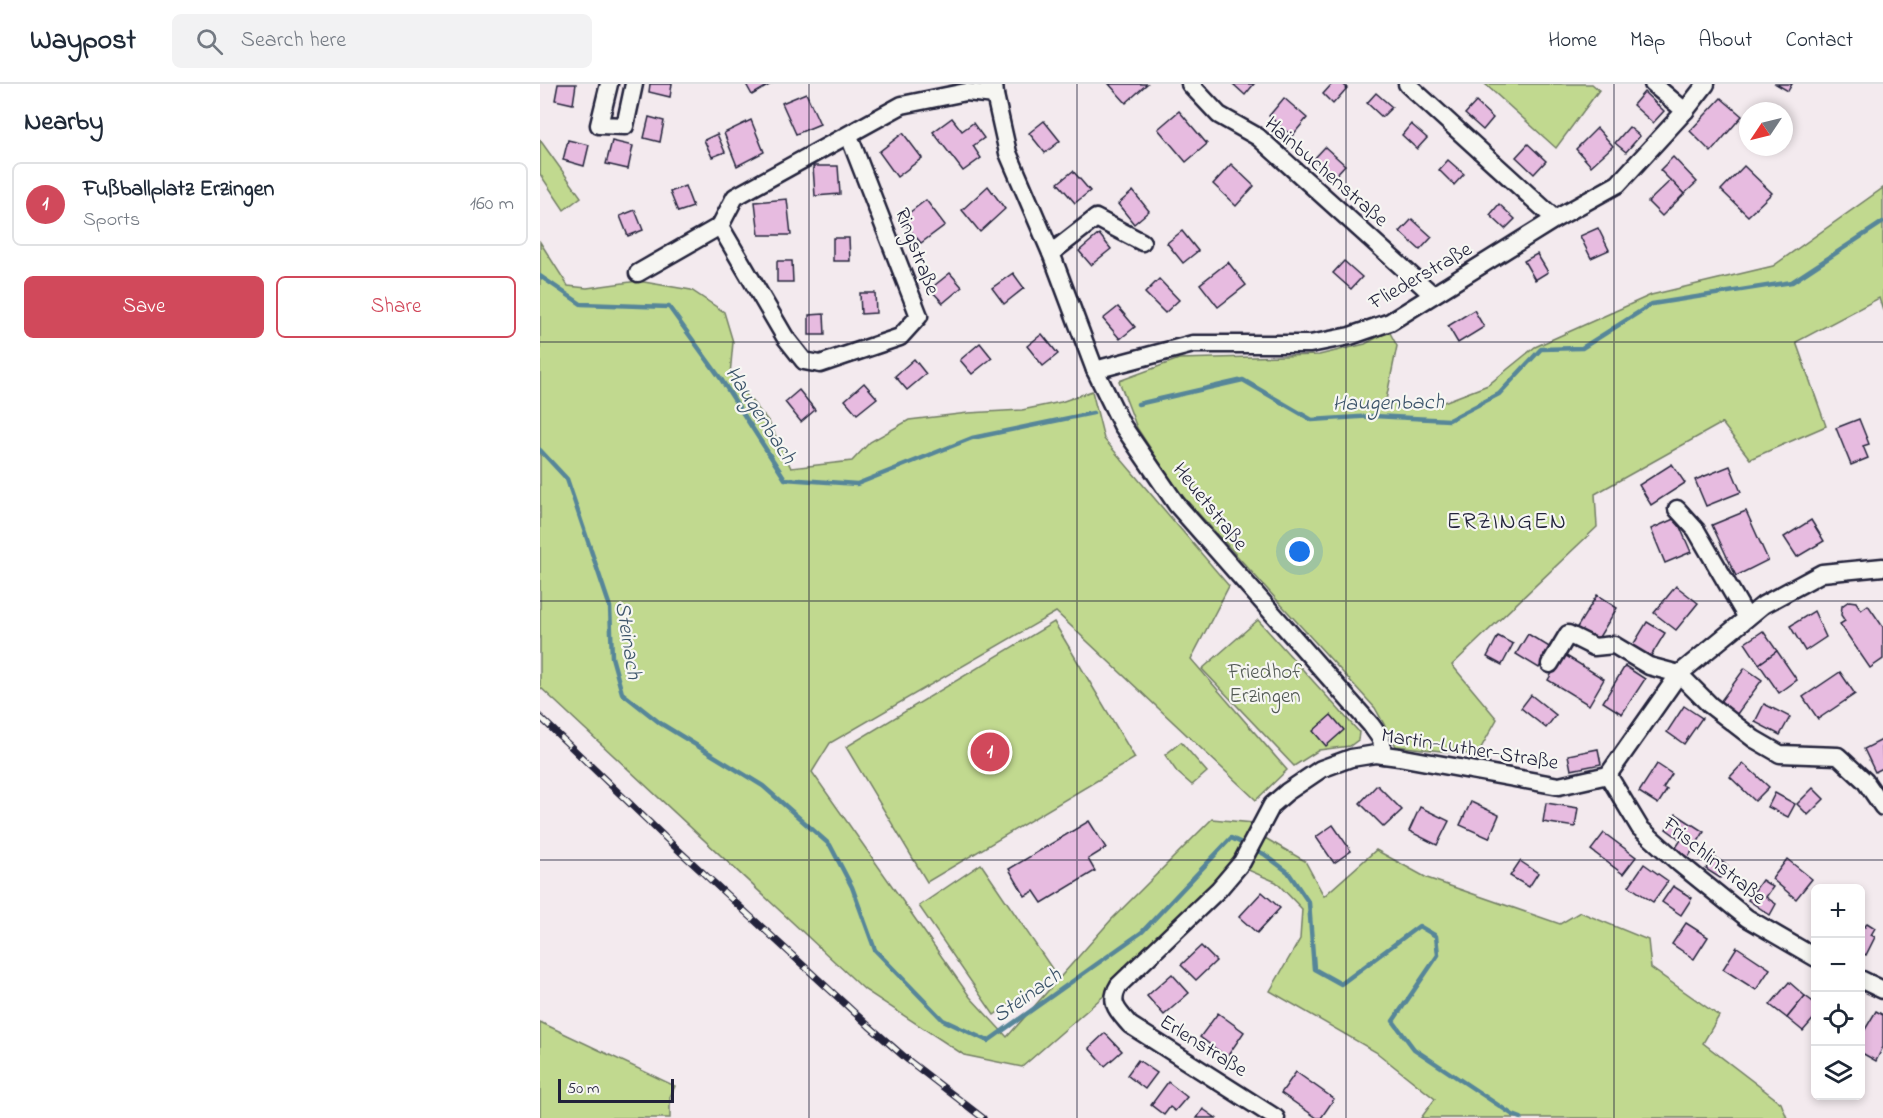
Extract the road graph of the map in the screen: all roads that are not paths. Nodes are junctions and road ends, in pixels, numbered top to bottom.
1 (609, 84) edge
2 (634, 84) edge
3 (1190, 84) edge
4 (1407, 84) edge
5 (1653, 84) edge
6 (1706, 84) edge
7 (995, 90) edge
8 (1685, 111) junction
9 (849, 136) junction
10 (1555, 219) junction
11 (720, 226) junction
12 (1142, 242) dead end
13 (1051, 253) junction
14 (638, 273) dead end
15 (1433, 295) junction
16 (1095, 370) junction
17 (1677, 509) dead end
18 (1883, 567) edge
19 (1747, 618) junction
20 (1550, 664) dead end
21 (1679, 674) junction
22 (1383, 755) junction
23 (1608, 775) junction
24 (1883, 807) edge
25 (1811, 956) edge
26 (1865, 982) edge
27 (1883, 990) edge
28 (1114, 1004) joint
29 (1276, 1118) edge

1 - 2 street
3 - 15 street, Hainbuchenstraße
4 - 10 street
5 - 8 street
6 - 8 street, Fliederstraße
7 - 9 street
7 - 13 street, Heuetstraße
8 - 10 street, Fliederstraße
9 - 11 street
9 - 11 street, Ringstraße
10 - 15 street, Fliederstraße
11 - 14 street
12 - 13 street
13 - 16 street, Heuetstraße
15 - 16 street, Fliederstraße
16 - 22 street, Heuetstraße
17 - 19 street
18 - 19 street
19 - 21 street
20 - 21 street
21 - 23 street
21 - 24 street
22 - 23 street, Martin-Luther-Straße
22 - 28 street, Martin-Luther-Straße
23 - 25 street, Frischlinstraße
26 - 27 street
28 - 29 street, Erlenstraße

